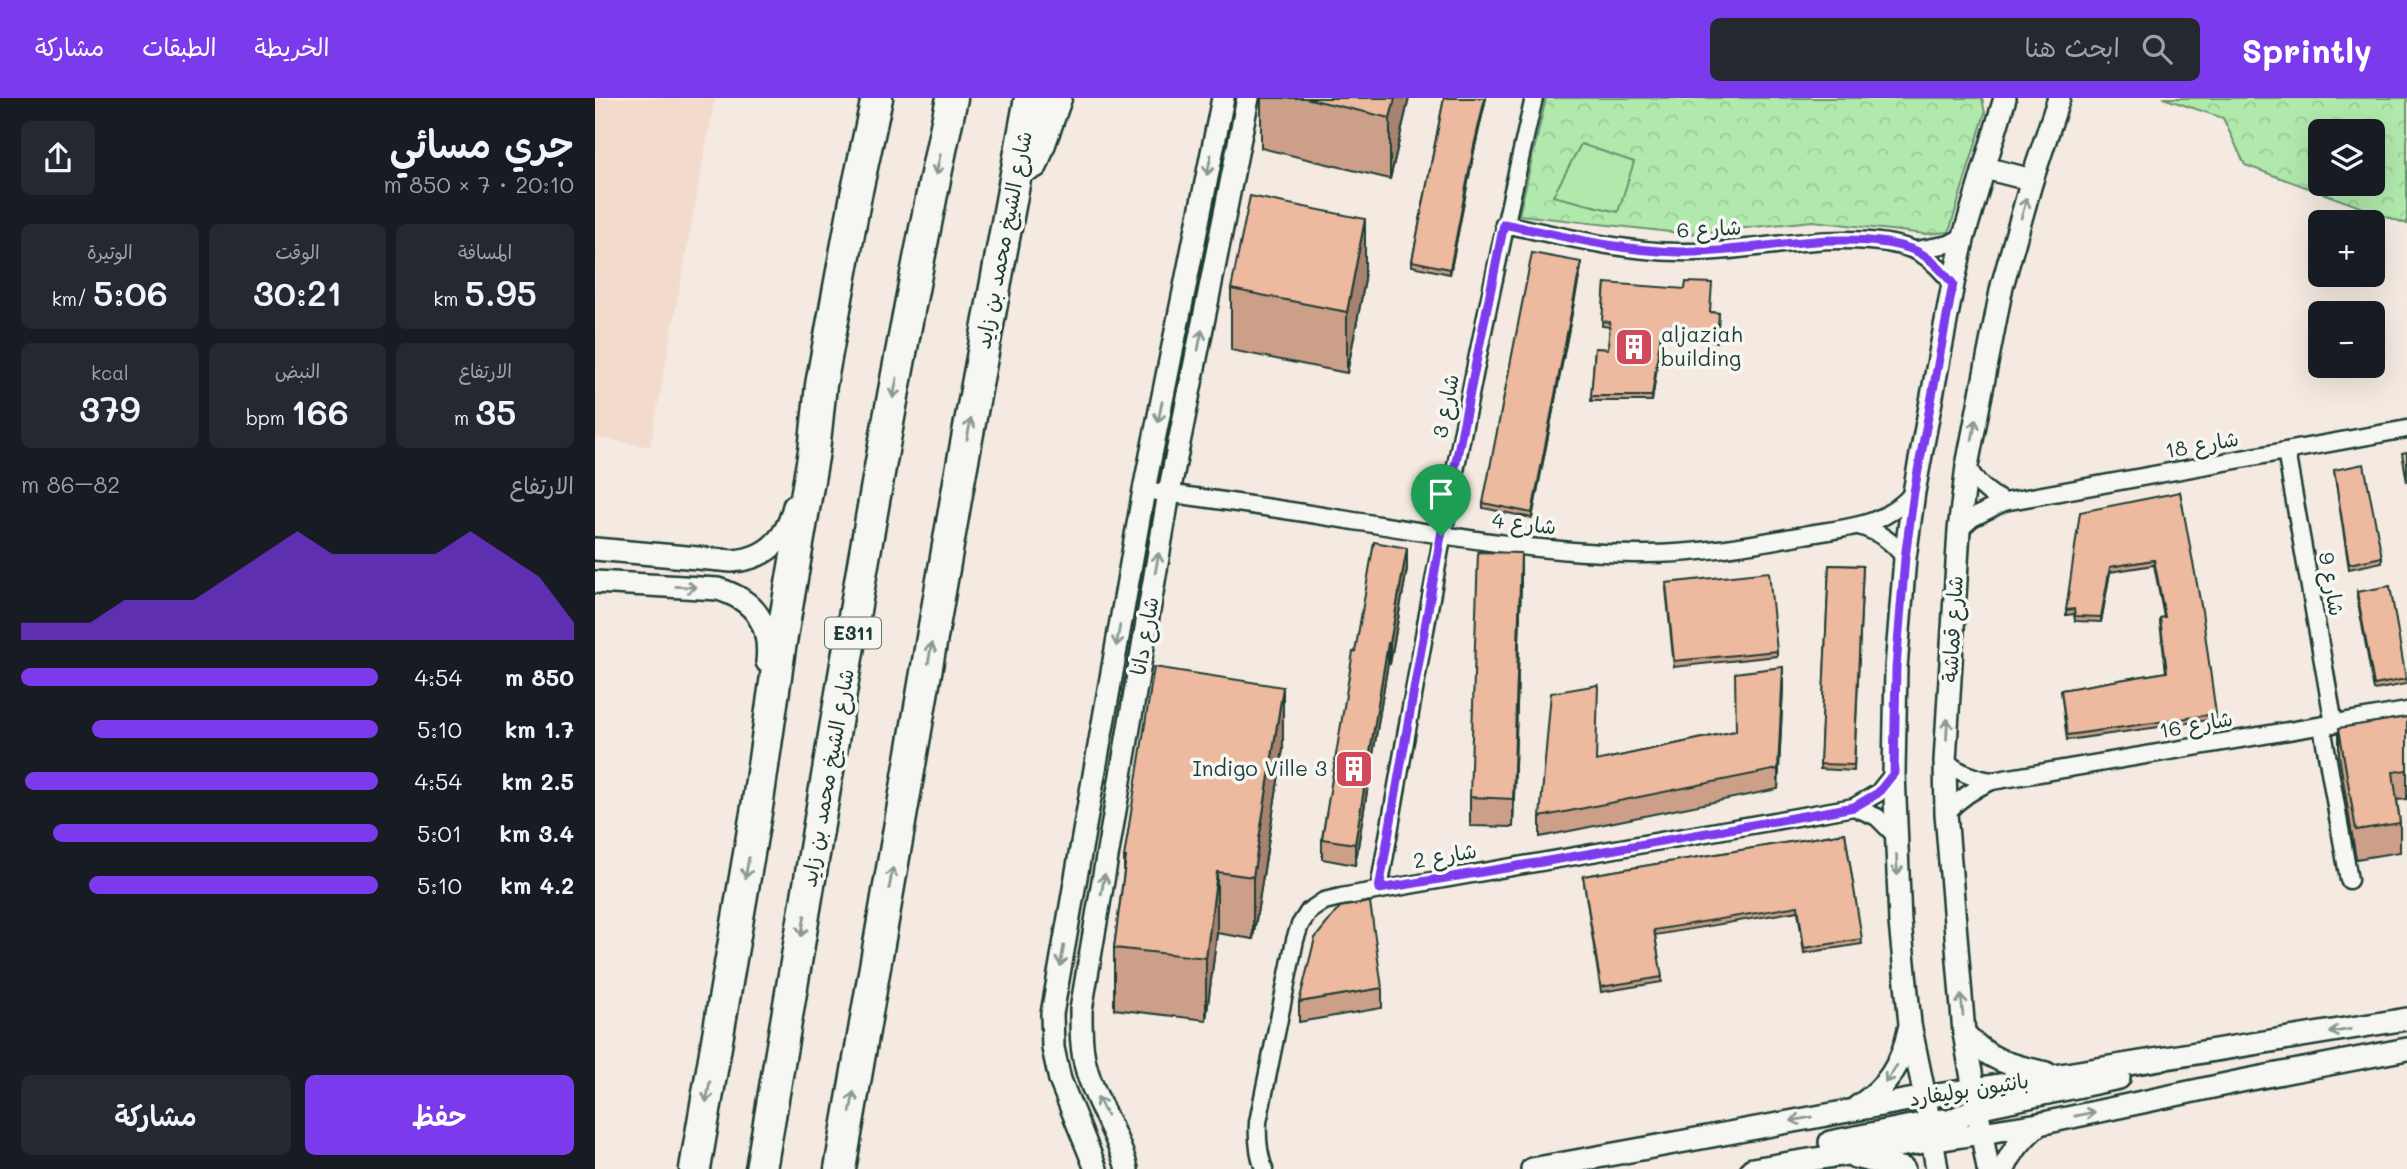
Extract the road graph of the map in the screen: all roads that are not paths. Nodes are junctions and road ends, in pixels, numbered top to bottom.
1 (877, 98) edge
2 (896, 98) edge
3 (952, 98) edge
4 (1030, 98) edge
5 (1056, 98) edge
6 (1223, 98) edge
7 (1248, 98) edge
8 (1534, 98) edge
9 (2059, 98) edge
10 (2002, 101) edge
11 (1985, 168) junction
12 (2032, 180) junction
13 (1504, 224) junction
14 (1964, 236) junction
15 (1004, 242) junction
16 (1916, 250) junction
17 (1953, 284) junction
18 (821, 385) junction
19 (2407, 429) edge
20 (2286, 451) junction
21 (1967, 466) junction
22 (1144, 490) junction
23 (1914, 492) junction
24 (1169, 494) junction
25 (2004, 502) junction
26 (1859, 526) junction
27 (1959, 530) junction
28 (1441, 536) junction
29 (595, 549) edge
30 (621, 550) junction
31 (1905, 558) junction
32 (595, 582) edge
33 (618, 583) junction
34 (2407, 711) edge
35 (2328, 725) junction
36 (767, 741) junction
37 (1945, 761) junction
38 (1894, 773) junction
39 (1992, 781) junction
40 (758, 801) junction
41 (1854, 807) junction
42 (1945, 813) junction
43 (1896, 836) junction
44 (2349, 880) dead end
45 (1379, 889) junction
46 (2407, 1019) edge
47 (1910, 1024) junction
48 (1964, 1034) junction
49 (2407, 1049) edge
50 (2137, 1064) junction
51 (2058, 1076) junction
52 (1925, 1097) junction
53 (1975, 1099) junction
54 (1852, 1110) junction
55 (2039, 1124) junction
56 (1931, 1132) junction
57 (1981, 1133) junction
58 (1840, 1154) junction
59 (1777, 1165) junction
60 (695, 1169) edge
61 (761, 1169) edge
62 (840, 1169) edge
63 (1096, 1169) edge
64 (1127, 1169) edge
65 (1264, 1169) edge
66 (1532, 1169) edge
67 (1752, 1169) edge
68 (1904, 1169) edge
69 (1937, 1169) edge
70 (1988, 1169) edge
71 (2004, 1169) edge

1 - 18 highway
2 - 36 highway
3 -> 61 highway, شارع الشيخ محمد بن زايد / E311
4 - 15 highway, شارع الشيخ محمد بن زايد
5 - 15 highway
6 -> 22 street, شارع دانا
24 -> 7 street, شارع دانا
8 - 13 street, شارع 3
9 - 12 street, شارع قماشة
10 - 11 street
11 - 12 street
11 - 14 street
21 -> 12 street, شارع قماشة
13 - 16 street, شارع 6
13 - 28 street, شارع 3
14 - 16 street, شارع 6
14 - 17 street
62 -> 15 highway, شارع الشيخ محمد بن زايد
16 - 17 street, شارع 6
17 - 23 street
18 - 30 street
18 - 36 highway
19 - 20 street, شارع 18
20 - 25 street, شارع 18
20 - 35 street, شارع 9
21 - 25 street
21 - 27 street, شارع قماشة
22 - 24 street, شارع 4
22 -> 63 street, شارع دانا
23 - 26 street, شارع 4
23 - 31 street
24 - 28 street, شارع 4
64 -> 24 street, شارع دانا
25 - 27 street, شارع 18
26 - 28 street, شارع 4
26 - 31 street
37 -> 27 street, شارع قماشة
28 - 45 street, شارع 3
29 - 30 street
30 - 33 street
31 - 38 street
32 - 33 street
33 -> 40 street
34 - 35 street, شارع 16
35 - 39 street, شارع 16
35 - 44 street, شارع 9
36 - 40 highway
37 - 39 street, شارع 16
37 - 42 street, شارع قماشة
38 - 41 street, شارع 2
38 - 43 street
39 - 42 street, شارع 16
40 -> 60 highway
41 - 43 street
41 - 45 street, شارع 2
48 -> 42 street, شارع قماشة
43 -> 47 street
45 - 65 street, شارع 2
46 -> 50 street, بانثيون بوليفارد
47 - 52 street
47 -> 54 street
48 - 51 street
48 - 53 street, شارع قماشة
55 -> 49 street, بانثيون بوليفارد
50 - 51 street, بانثيون بوليفارد
50 - 53 street
51 - 53 street, بانثيون بوليفارد
52 - 53 street, بانثيون بوليفارد
52 - 54 street, بانثيون بوليفارد
52 - 56 street
53 - 56 street
53 - 57 street, شارع قماشة
54 -> 66 street, بانثيون بوليفارد
55 - 57 street, بانثيون بوليفارد
55 - 71 street
56 - 57 street, بانثيون بوليفارد
56 - 58 street, بانثيون بوليفارد
56 - 59 street
56 - 69 street
57 - 70 street, شارع قماشة
58 - 59 street, بانثيون بوليفارد
58 - 68 street
59 - 67 street, بانثيون بوليفارد

